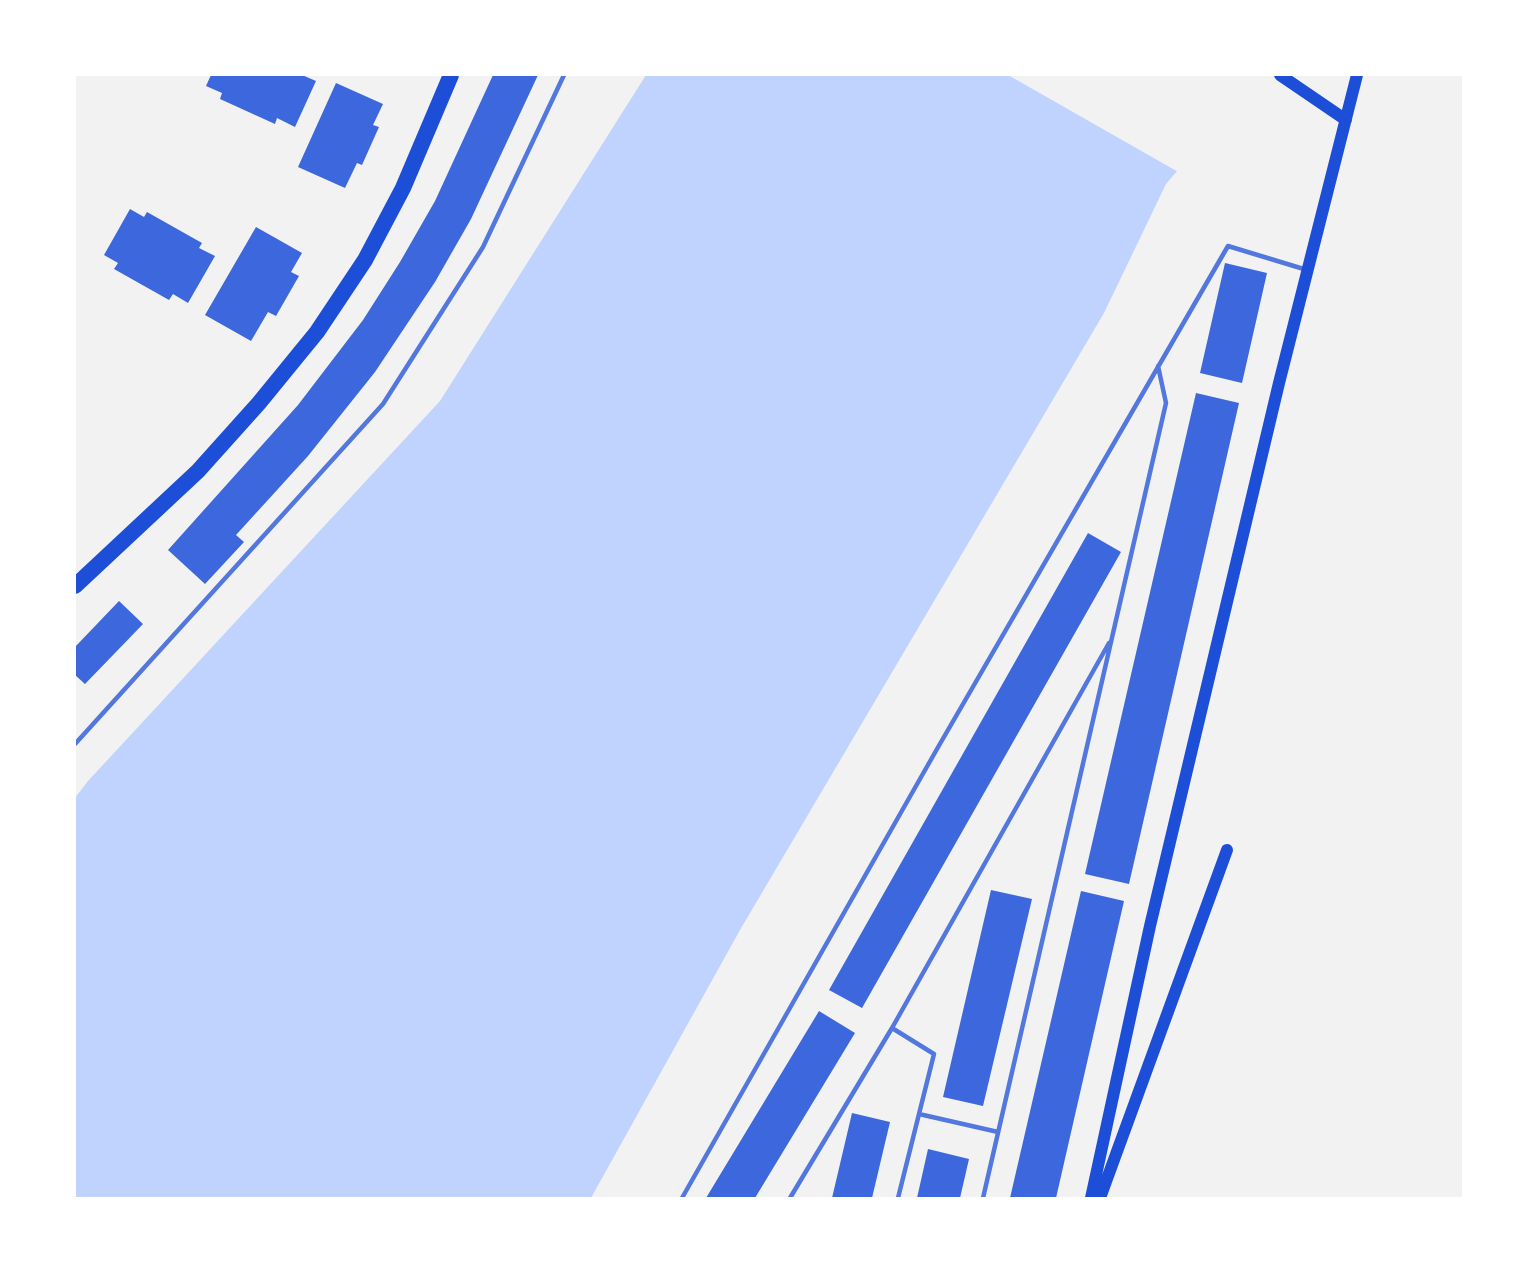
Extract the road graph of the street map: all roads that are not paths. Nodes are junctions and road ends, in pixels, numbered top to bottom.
1 (451, 75) edge
2 (564, 75) edge
3 (1280, 75) edge
4 (1357, 75) edge
5 (1346, 120) junction
6 (1308, 270) junction
7 (1158, 366) junction
8 (75, 586) edge
9 (1112, 639) junction
10 (75, 744) edge
11 (1227, 850) dead end
12 (892, 1028) junction
13 (919, 1114) junction
14 (998, 1132) junction
15 (682, 1198) edge
16 (790, 1198) edge
17 (898, 1198) edge
18 (983, 1198) edge
19 (1091, 1198) edge
20 (1100, 1198) edge

1 - 8 highway
2 - 10 lane
3 - 5 main road
4 - 5 main road
5 - 6 main road
6 - 7 lane
6 - 19 main road
7 - 9 lane
7 - 15 lane
9 - 12 lane
9 - 14 lane
11 - 20 main road
12 - 13 lane
12 - 16 lane
13 - 14 lane
13 - 17 lane
14 - 18 lane

